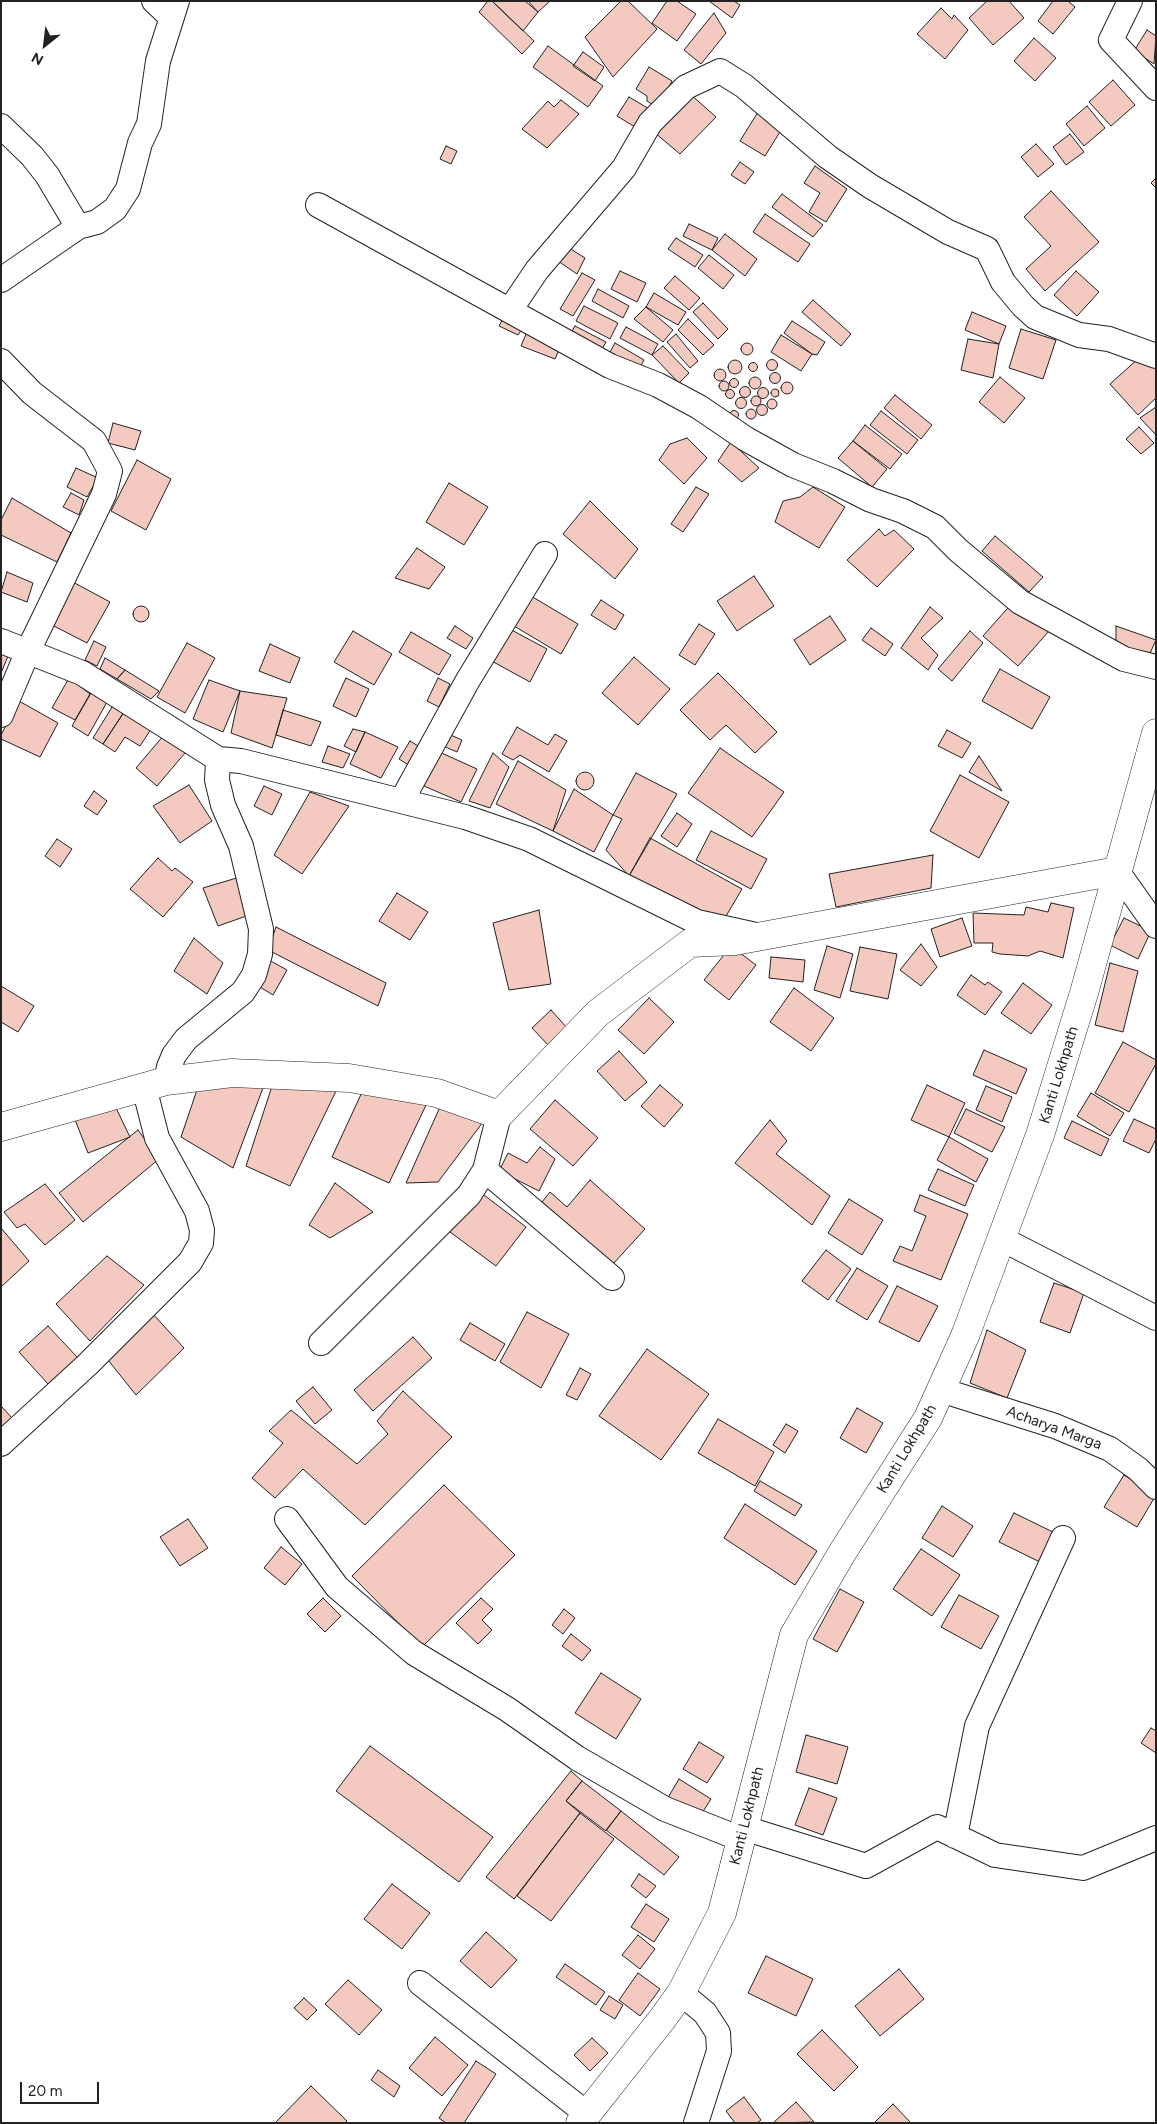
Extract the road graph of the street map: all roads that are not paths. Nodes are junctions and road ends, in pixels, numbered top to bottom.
1 (1130, 1) edge
2 (167, 6) edge
3 (1156, 88) edge
4 (1, 126) edge
5 (318, 205) dead end
6 (78, 227) junction
7 (1, 280) edge
8 (510, 310) junction
9 (1156, 356) edge
10 (1, 361) edge
11 (545, 554) dead end
12 (1, 641) edge
13 (28, 651) junction
14 (1156, 667) edge
15 (1, 715) edge
16 (1156, 733) edge
17 (218, 758) junction
18 (402, 800) junction
19 (1117, 871) junction
20 (1156, 926) edge
21 (760, 936) junction
22 (155, 1084) junction
23 (499, 1115) junction
24 (1, 1127) edge
25 (486, 1170) junction
26 (1002, 1239) junction
27 (612, 1278) dead end
28 (1156, 1318) edge
29 (321, 1343) dead end
30 (941, 1390) junction
31 (1, 1444) edge
32 (1156, 1487) edge
33 (287, 1519) dead end
34 (1063, 1538) dead end
35 (743, 1833) junction
36 (955, 1836) junction
37 (1156, 1838) edge
38 (420, 1984) dead end
39 (681, 1993) junction
40 (583, 2118) edge
41 (696, 2123) edge

1 - 3 street
2 - 6 street
4 - 6 street
5 - 8 street
6 - 7 street
8 - 9 street
8 - 14 street
10 - 13 street
11 - 18 street
12 - 13 street
13 - 15 street
13 - 17 street
16 - 19 main road, Kanti Lokhpath
17 - 18 street
17 - 22 street
18 - 21 street
19 - 20 street
19 - 21 main road
19 - 26 main road, Kanti Lokhpath
21 - 23 main road
22 - 23 main road
22 - 24 main road
22 - 31 street
23 - 25 street
25 - 27 street
25 - 29 street
26 - 28 street
26 - 30 main road, Kanti Lokhpath
30 - 32 street, Acharya Marga
30 - 35 main road, Kanti Lokhpath
33 - 35 street
34 - 36 street
35 - 36 street
35 - 39 main road, Kanti Lokhpath
36 - 37 street
38 - 40 street
39 - 40 main road, Kanti Lokhpath
39 - 41 street

